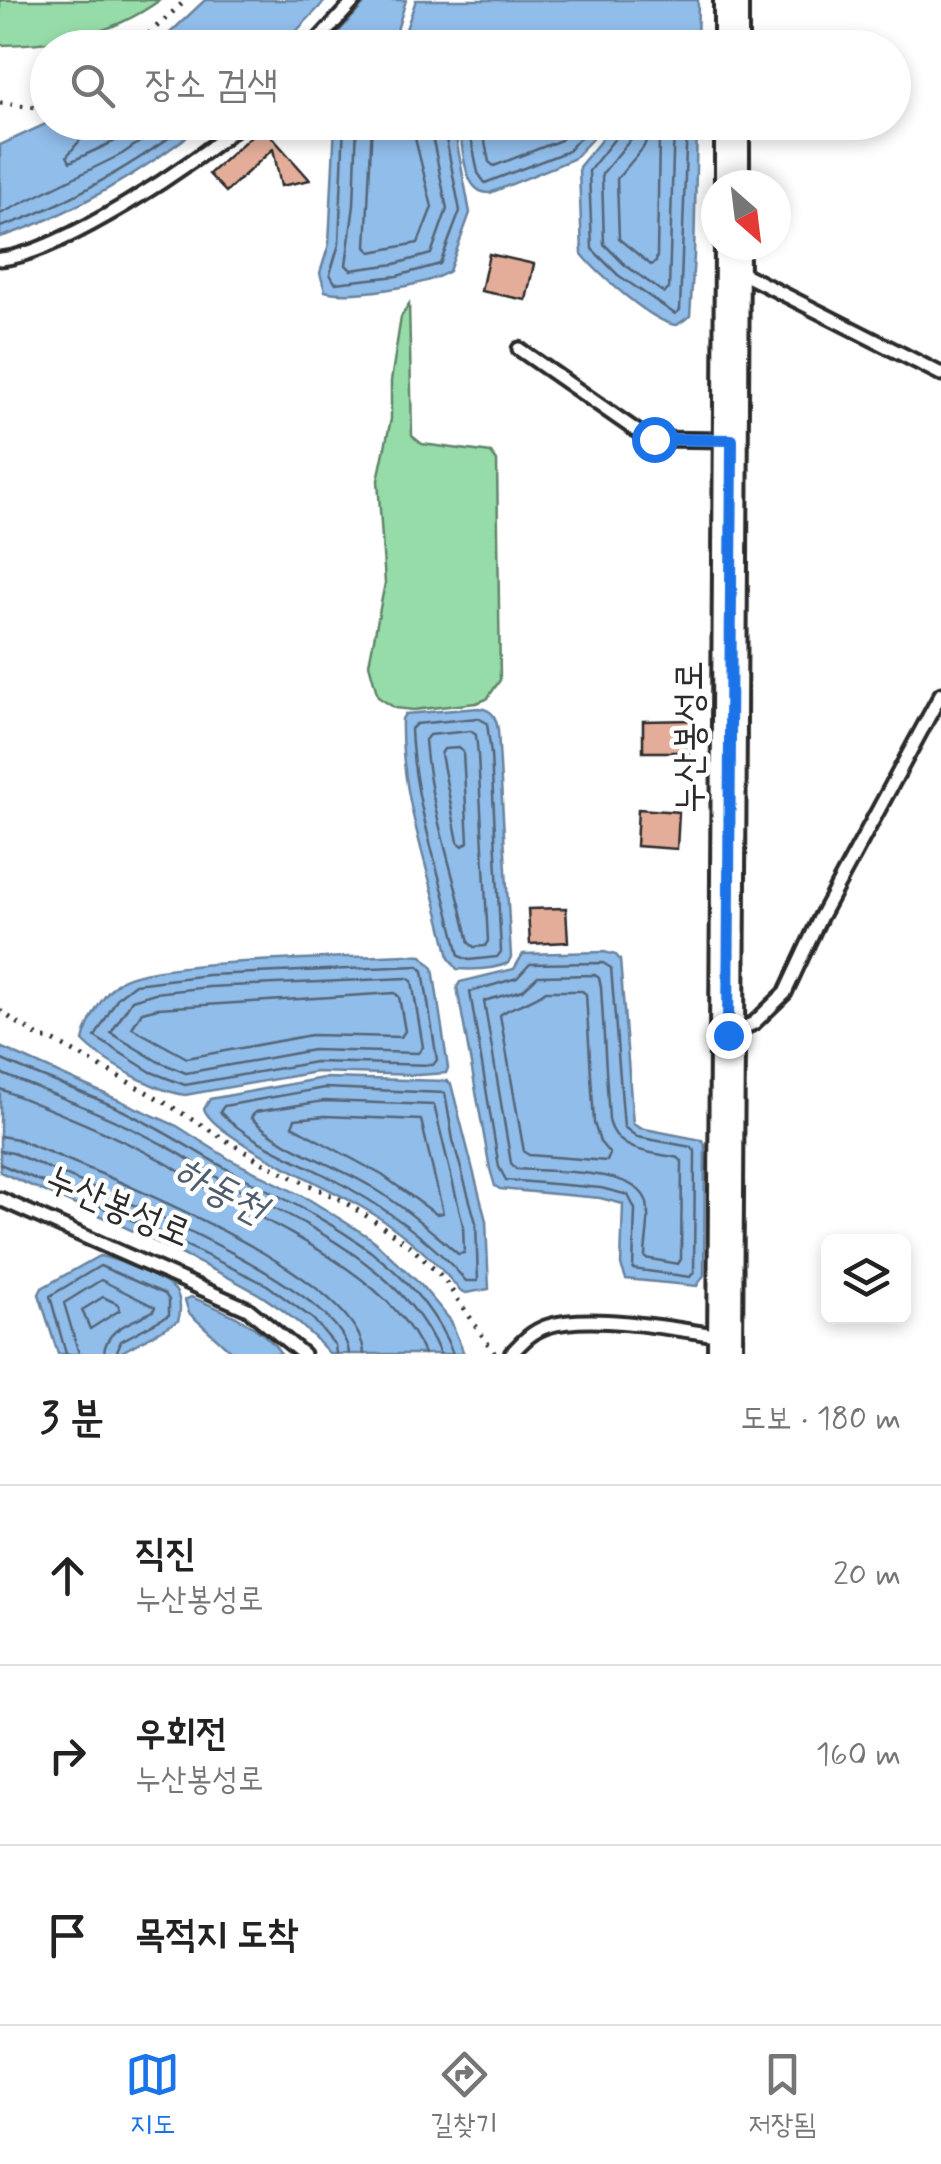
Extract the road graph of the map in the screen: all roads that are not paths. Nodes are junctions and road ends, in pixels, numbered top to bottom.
1 (355, 0) edge
2 (731, 0) edge
3 (328, 30) edge
4 (731, 30) edge
5 (223, 140) edge
6 (732, 140) edge
7 (732, 170) edge
8 (0, 260) edge
9 (732, 260) edge
10 (739, 260) edge
11 (520, 348) dead end
12 (941, 374) edge
13 (732, 440) junction
14 (941, 694) edge
15 (728, 1035) junction
16 (0, 1199) edge
17 (726, 1345) edge
18 (303, 1354) edge
19 (511, 1354) edge

1 - 3 lane
2 - 4 street
5 - 8 lane
6 - 7 street
9 - 13 street, 누산봉성로
10 - 12 lane
11 - 13 lane
13 - 15 street, 누산봉성로
14 - 15 lane
15 - 17 street, 누산봉성로
16 - 18 lane, 누산봉성로
17 - 19 lane, 누산봉성로

